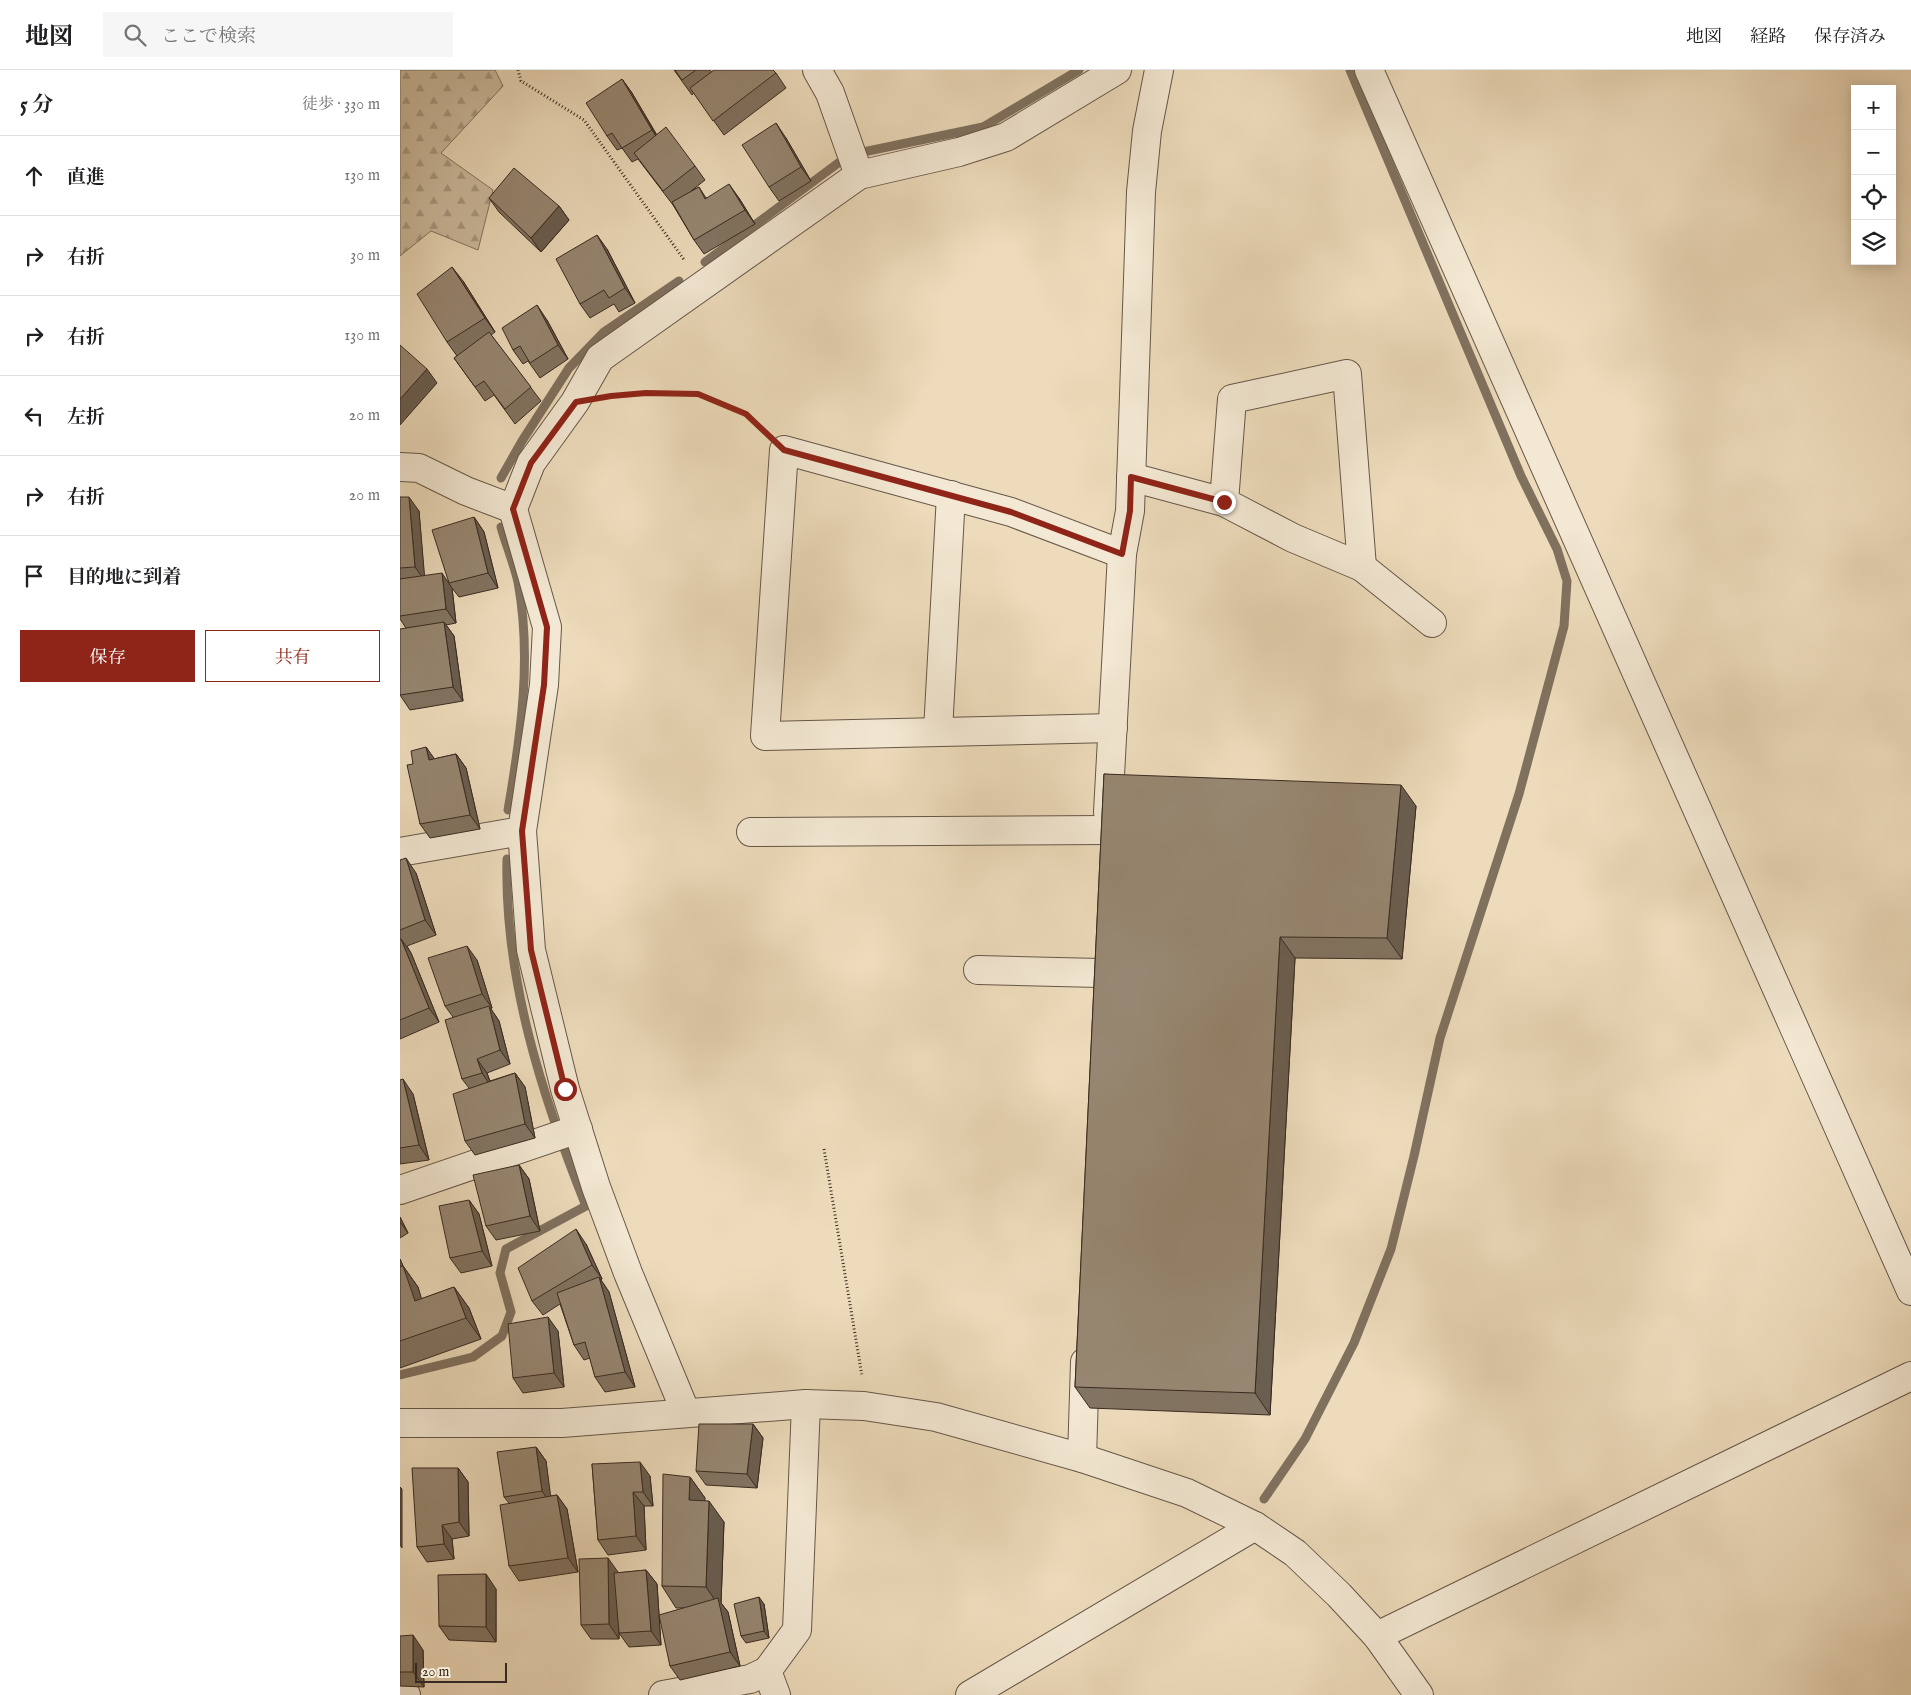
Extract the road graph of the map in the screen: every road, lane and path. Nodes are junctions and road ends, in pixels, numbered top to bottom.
1 (518, 70) edge
2 (817, 70) edge
3 (1117, 70) edge
4 (1159, 70) edge
5 (1369, 70) edge
6 (859, 174) junction
7 (702, 286) junction
8 (576, 402) junction
9 (784, 450) junction
10 (400, 467) edge
11 (1131, 477) junction
12 (951, 496) junction
13 (1224, 502) junction
14 (513, 509) junction
15 (1122, 554) junction
16 (1362, 567) junction
17 (1432, 623) dead end
18 (1113, 728) junction
19 (938, 731) junction
20 (1107, 830) junction
21 (522, 831) junction
22 (751, 832) dead end
23 (400, 852) edge
24 (1105, 858) edge
25 (1101, 945) edge
26 (978, 970) dead end
27 (576, 1130) junction
28 (824, 1149) dead end
29 (400, 1190) edge
30 (1911, 1291) edge
31 (1085, 1341) edge
32 (1911, 1376) edge
33 (806, 1404) junction
34 (868, 1406) junction
35 (686, 1413) junction
36 (400, 1422) edge
37 (1082, 1458) junction
38 (1255, 1526) junction
39 (1377, 1636) junction
40 (771, 1683) edge
41 (400, 1693) edge
42 (406, 1695) edge
43 (663, 1695) edge
44 (970, 1695) edge
45 (1420, 1695) edge

1 - 7 path
2 - 6 street
3 - 6 street
4 - 11 street
5 - 30 street
6 - 7 street
7 - 8 street
8 - 9 path
8 - 14 street
9 - 12 street
9 - 19 street
10 - 14 street
11 - 13 street
11 - 15 street
12 - 15 street
12 - 19 street
13 - 16 street
13 - 16 street
14 - 21 street
15 - 18 street
16 - 17 street
18 - 19 street
18 - 20 street
20 - 22 street
20 - 24 street
21 - 23 street
21 - 27 street
25 - 26 street
27 - 29 street
27 - 35 street
28 - 34 path
31 - 37 street
32 - 39 street
33 - 34 street
33 - 35 street
33 - 40 street
34 - 37 street
35 - 36 street
37 - 38 street
38 - 39 street
38 - 44 street
39 - 45 street
40 - 43 street
41 - 42 street

